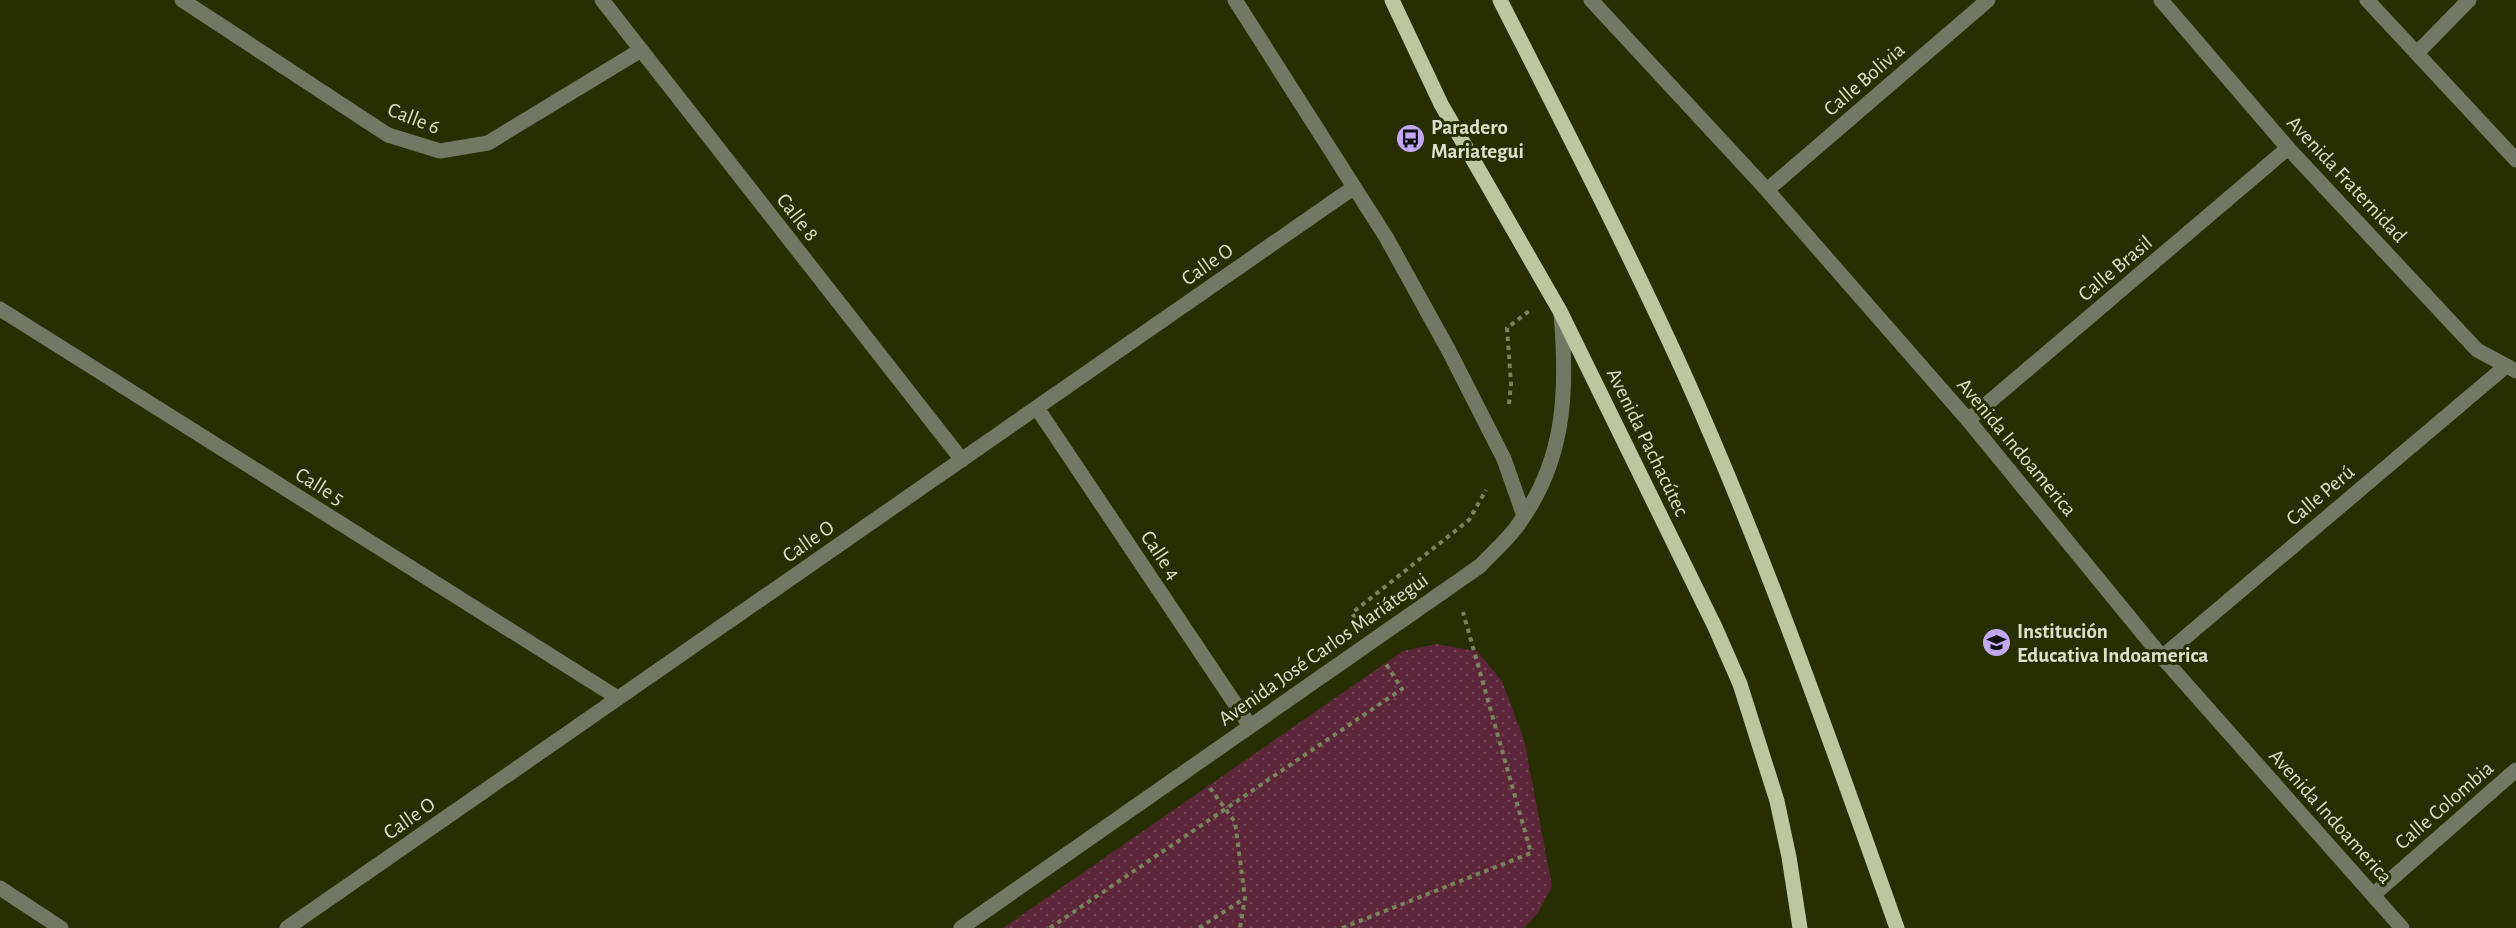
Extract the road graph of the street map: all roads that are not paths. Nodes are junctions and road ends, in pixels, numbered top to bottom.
1 (182, 0) edge
2 (602, 0) edge
3 (1235, 0) edge
4 (1392, 0) edge
5 (1500, 0) edge
6 (1591, 0) edge
7 (1988, 0) edge
8 (2161, 0) edge
9 (2367, 0) edge
10 (2469, 0) edge
11 (641, 51) junction
12 (2417, 53) junction
13 (2288, 148) junction
14 (2516, 160) edge
15 (1353, 188) junction
16 (1767, 190) junction
17 (0, 309) edge
18 (1560, 311) junction
19 (2511, 368) edge
20 (1037, 408) junction
21 (1968, 420) junction
22 (962, 460) junction
23 (1524, 516) junction
24 (2162, 657) junction
25 (618, 698) junction
26 (1250, 726) junction
27 (2516, 770) edge
28 (0, 888) edge
29 (2373, 895) junction
30 (61, 928) edge
31 (287, 928) edge
32 (961, 928) edge
33 (1800, 928) edge
34 (1897, 928) edge
35 (2402, 928) edge

1 - 11 street, Calle 6
2 - 11 street, Calle 8
3 - 15 street
4 - 18 main road, Avenida Pachacútec
5 - 34 main road
6 - 16 street, Avenida Indoamerica
7 - 16 street, Calle Bolivia
8 - 13 street, Avenida Fraternidad
9 - 12 street
10 - 12 street
11 - 22 street, Calle 8
12 - 14 street
13 - 19 street, Avenida Fraternidad
13 - 21 street, Calle Brasil
15 - 20 street, Calle O
15 - 23 street
16 - 21 street, Avenida Indoamerica
17 - 25 street, Calle 5
18 - 23 street, Avenida José Carlos Mariátegui
18 - 33 main road, Avenida Pachacútec
19 - 24 street, Calle Perú
20 - 22 street, Calle O
20 - 26 street, Calle 4
21 - 24 street, Avenida Indoamerica
22 - 25 street, Calle O
23 - 26 street, Avenida José Carlos Mariátegui
24 - 29 street, Avenida Indoamerica
25 - 31 street, Calle O
26 - 32 street, Avenida José Carlos Mariátegui
27 - 29 street, Calle Colombia
28 - 30 street
29 - 35 street, Avenida Indoamerica

